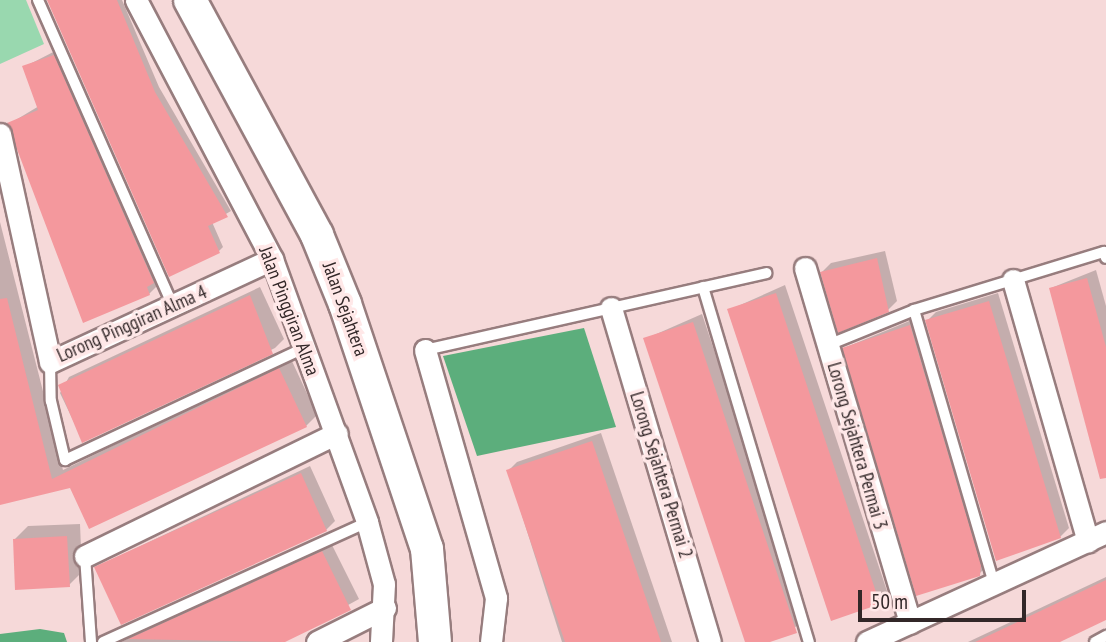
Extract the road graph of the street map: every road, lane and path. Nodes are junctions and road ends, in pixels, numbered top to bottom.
1 (38, 0) edge
2 (136, 0) edge
3 (190, 0) edge
4 (0, 134) edge
5 (1106, 258) edge
6 (272, 259) junction
7 (806, 268) dead end
8 (766, 273) dead end
9 (1013, 280) junction
10 (703, 287) junction
11 (173, 306) junction
12 (611, 308) junction
13 (914, 310) junction
14 (828, 345) junction
15 (304, 348) junction
16 (425, 350) joint
17 (50, 362) junction
18 (337, 433) junction
19 (367, 522) junction
20 (1097, 537) edge
21 (85, 556) joint
22 (994, 583) junction
23 (385, 608) junction
24 (909, 623) junction
25 (1106, 636) edge
26 (91, 642) edge
27 (103, 642) edge
28 (317, 642) edge
29 (381, 642) edge
30 (435, 642) edge
31 (491, 642) edge
32 (710, 642) edge
33 (809, 642) edge
34 (867, 642) edge
35 (1095, 642) edge

1 - 11 lane
2 - 6 street, Jalan Pinggiran Alma
3 - 30 main road, Jalan Sejahtera
4 - 17 street, Lorong Pinggiran Alma 4
5 - 9 lane
6 - 11 street, Lorong Pinggiran Alma 4
6 - 15 street, Jalan Pinggiran Alma
7 - 14 street, Lorong Sejahtera Permai 3
8 - 10 lane
9 - 13 lane
9 - 20 street
10 - 12 lane
10 - 33 lane
11 - 17 street, Lorong Pinggiran Alma 4
12 - 16 lane
12 - 32 street, Lorong Sejahtera Permai 2
13 - 14 lane
13 - 22 lane
14 - 24 street, Lorong Sejahtera Permai 3
15 - 17 lane
15 - 18 street, Jalan Pinggiran Alma
16 - 31 street
18 - 19 street, Jalan Pinggiran Alma
18 - 21 street
19 - 23 street, Jalan Pinggiran Alma
19 - 27 lane
20 - 22 street
21 - 26 lane
22 - 24 street
23 - 28 street
23 - 29 street, Jalan Pinggiran Alma
24 - 34 street
25 - 35 lane

